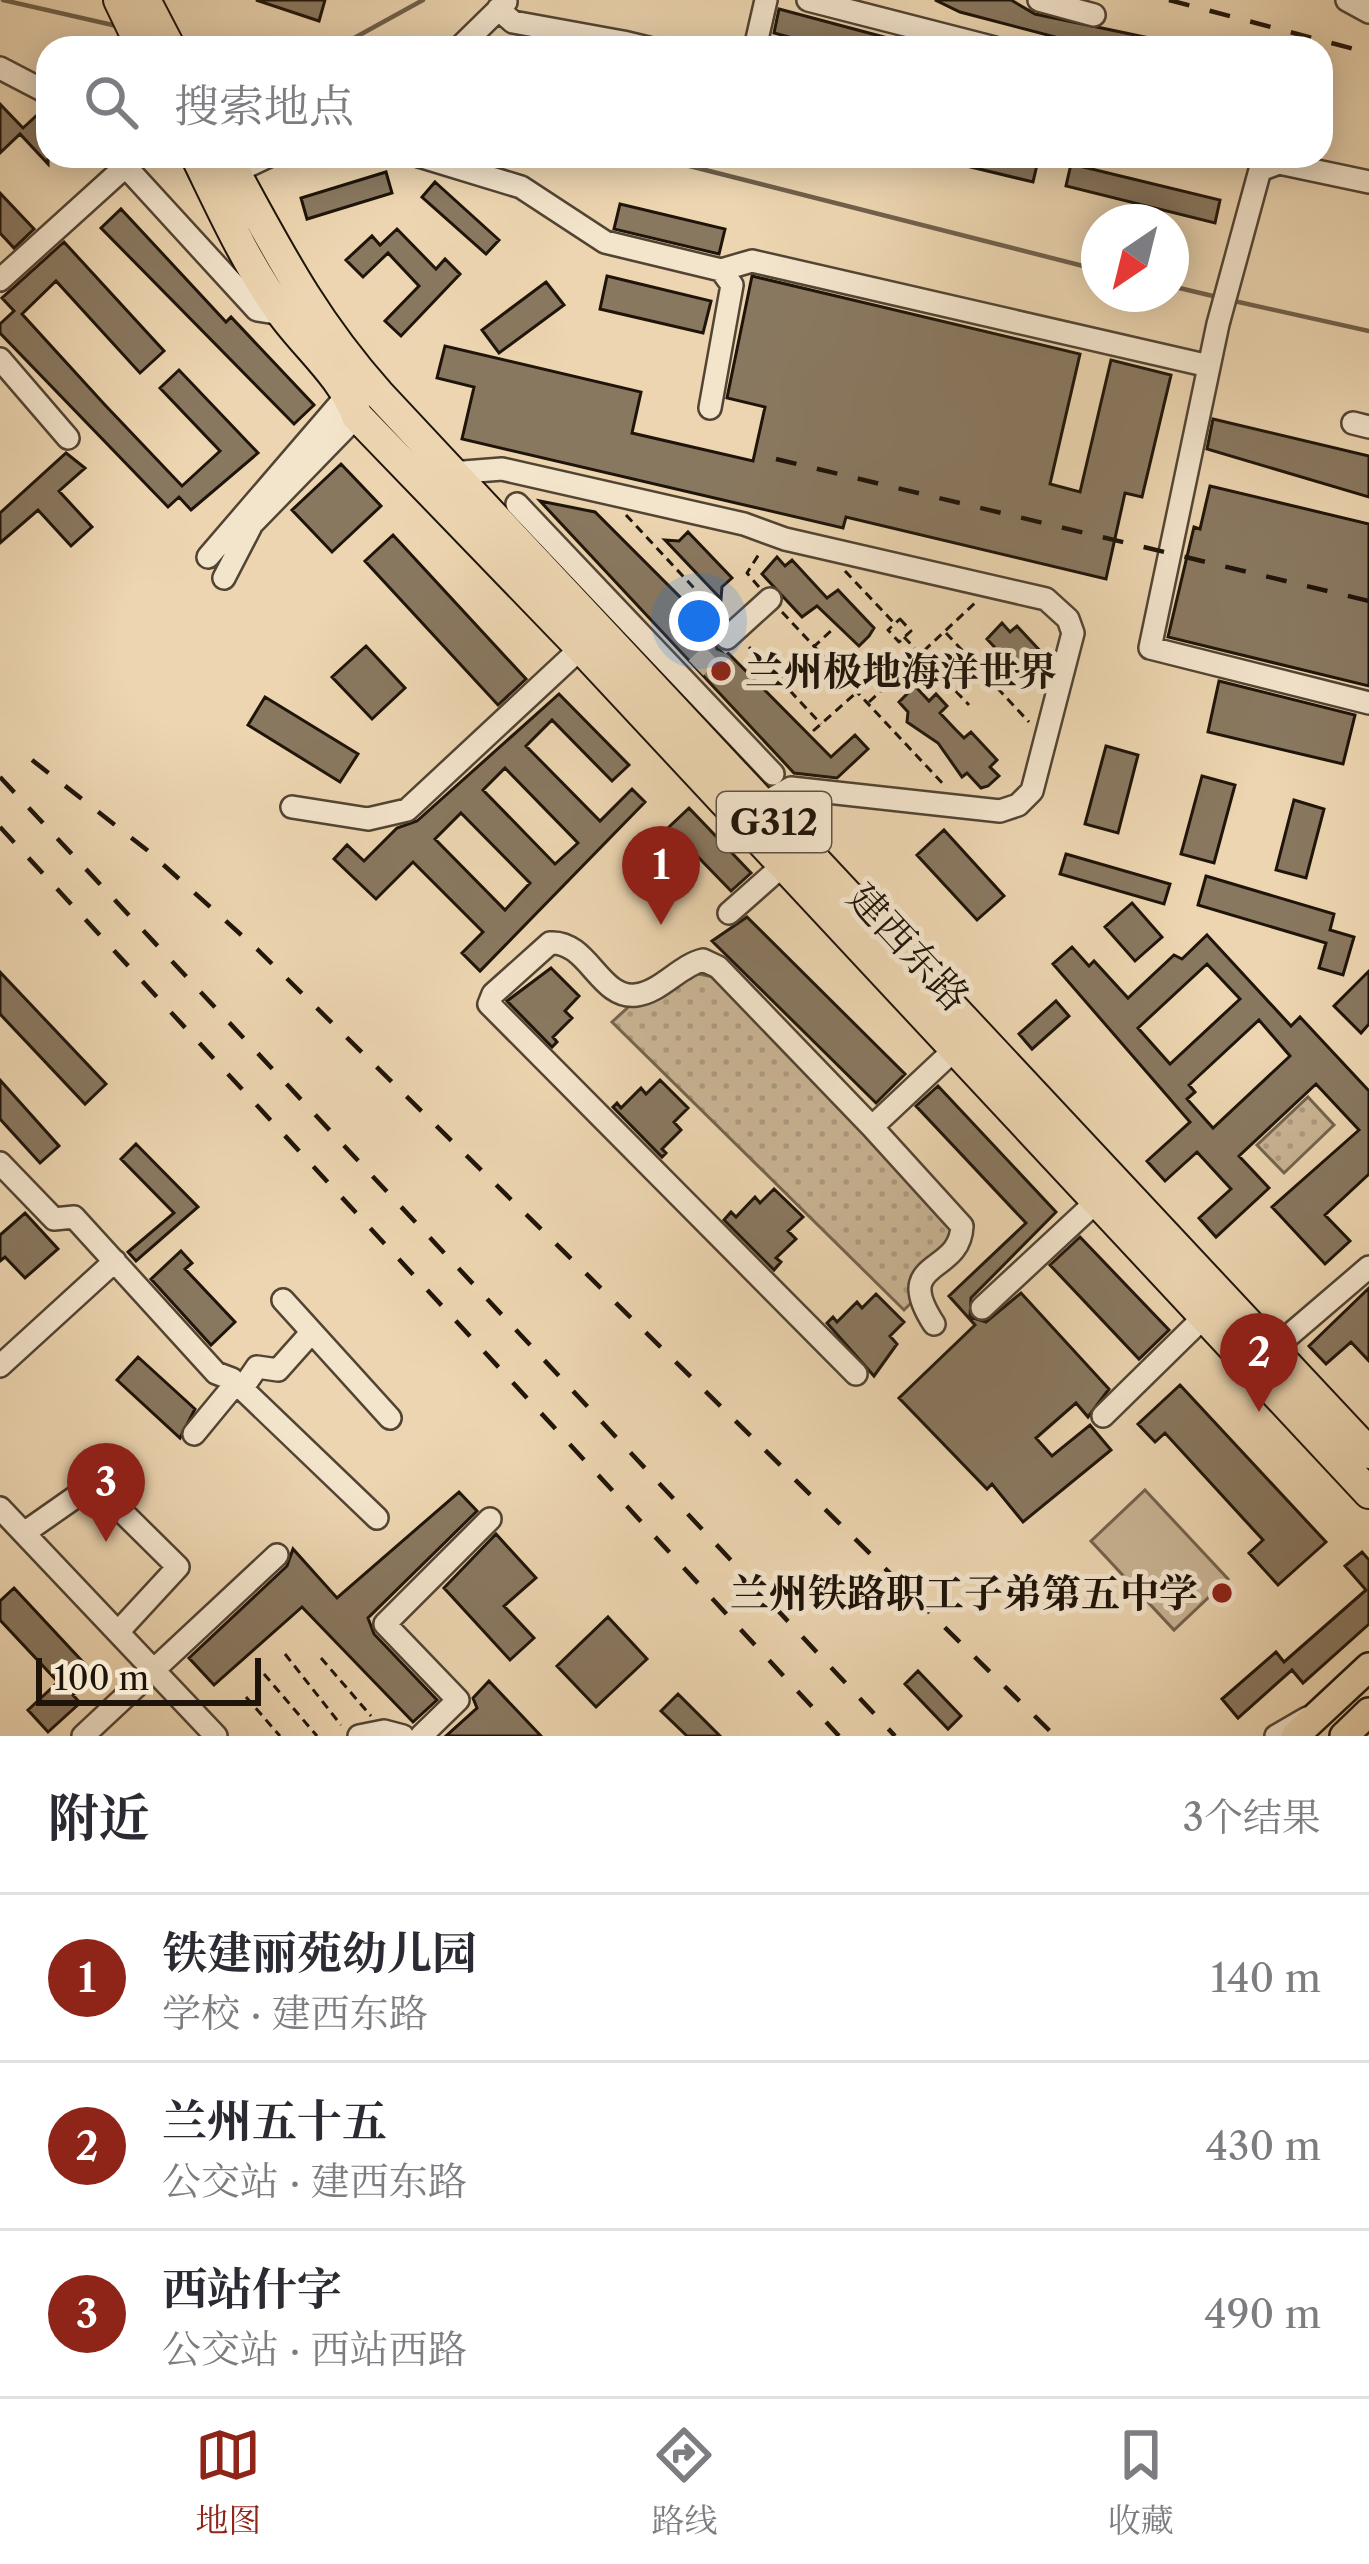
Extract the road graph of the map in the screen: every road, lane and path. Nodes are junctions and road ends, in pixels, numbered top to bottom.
1 (766, 0) edge
2 (808, 0) edge
3 (1039, 0) edge
4 (1347, 0) edge
5 (137, 2) edge
6 (503, 5) edge
7 (1369, 12) edge
8 (1094, 14) dead end
9 (141, 36) edge
10 (161, 36) edge
11 (475, 36) edge
12 (579, 36) edge
13 (758, 36) edge
14 (948, 36) edge
15 (0, 68) edge
16 (36, 87) edge
17 (114, 168) edge
18 (127, 168) edge
19 (202, 168) edge
20 (233, 168) edge
21 (458, 168) edge
22 (1265, 168) edge
23 (1303, 168) edge
24 (1369, 182) edge
25 (722, 270) junction
26 (0, 280) edge
27 (283, 314) junction
28 (0, 359) edge
29 (1209, 366) junction
30 (353, 405) junction
31 (710, 408) dead end
32 (68, 438) dead end
33 (451, 473) junction
34 (604, 492) junction
35 (517, 504) dead end
36 (771, 534) junction
37 (823, 548) junction
38 (208, 557) dead end
39 (224, 578) dead end
40 (992, 586) junction
41 (770, 598) junction
42 (833, 629) dead end
43 (944, 631) junction
44 (731, 635) junction
45 (814, 646) junction
46 (581, 648) junction
47 (920, 654) junction
48 (779, 679) junction
49 (680, 682) junction
50 (857, 692) junction
51 (868, 703) junction
52 (1369, 704) edge
53 (969, 705) dead end
54 (821, 724) junction
55 (813, 731) dead end
56 (1045, 740) junction
57 (773, 773) dead end
58 (946, 787) dead end
59 (759, 806) junction
60 (292, 807) dead end
61 (781, 867) junction
62 (729, 913) dead end
63 (953, 1051) junction
64 (872, 1127) junction
65 (0, 1163) edge
66 (1096, 1202) junction
67 (115, 1262) junction
68 (1369, 1267) edge
69 (283, 1300) dead end
70 (982, 1307) dead end
71 (1204, 1317) junction
72 (934, 1324) dead end
73 (311, 1333) junction
74 (1272, 1350) junction
75 (0, 1366) edge
76 (856, 1374) dead end
77 (239, 1386) junction
78 (1103, 1416) dead end
79 (390, 1418) dead end
80 (194, 1434) dead end
81 (1369, 1453) edge
82 (1369, 1493) edge
83 (0, 1508) edge
84 (377, 1518) dead end
85 (490, 1519) dead end
86 (24, 1533) junction
87 (277, 1555) dead end
88 (118, 1632) junction
89 (284, 1654) dead end
90 (321, 1658) dead end
91 (1369, 1667) edge
92 (152, 1669) junction
93 (264, 1674) dead end
94 (246, 1697) dead end
95 (1369, 1712) edge
96 (1318, 1714) junction
97 (394, 1734) edge
98 (82, 1736) edge
99 (216, 1736) edge
100 (280, 1736) edge
101 (317, 1736) edge
102 (354, 1736) edge
103 (421, 1736) edge
104 (1276, 1736) edge
105 (1295, 1736) edge
106 (1343, 1736) edge
107 (1354, 1736) edge

1 - 13 street
2 - 14 street
3 - 8 street
4 - 7 street
5 - 9 highway
5 - 10 highway
6 - 11 street
6 - 12 street
15 - 16 street
17 - 26 street
18 - 27 street
19 - 27 highway, 建西东路 / G312
20 - 33 highway, 建西东路 / G312
21 - 25 street
22 - 29 street
23 - 24 street
25 - 29 street
25 - 31 street
27 - 30 highway, 建西东路 / G312
28 - 32 street
29 - 52 street
30 - 38 street
30 - 39 street
30 - 46 highway, 建西东路 / G312
33 - 34 street
33 - 49 highway, 建西东路 / G312
34 - 36 street
34 - 44 path
35 - 49 street
36 - 37 street
36 - 41 path
37 - 40 street
37 - 47 path
40 - 43 path
40 - 56 street
41 - 44 street
41 - 45 path
42 - 45 path
43 - 47 path
43 - 56 path
44 - 48 path
45 - 48 path
45 - 50 path
46 - 60 street
46 - 61 highway, 建西东路 / G312
47 - 51 path
47 - 53 path
48 - 54 path
49 - 57 street
49 - 59 highway, 建西东路 / G312
50 - 51 path
50 - 54 path
51 - 58 path
54 - 55 path
56 - 59 street
59 - 74 highway, 建西东路 / G312
61 - 62 street
61 - 63 highway, 建西东路 / G312
63 - 64 street
63 - 66 highway, 建西东路 / G312
64 - 72 street
64 - 76 street
65 - 67 street
66 - 70 street
66 - 71 highway, 建西东路 / G312
67 - 75 street
67 - 77 street
68 - 74 street
69 - 73 street
71 - 78 street
71 - 82 highway, 建西东路 / G312
73 - 77 street
73 - 79 street
74 - 81 highway, 建西东路 / G312
77 - 80 street
77 - 84 street
83 - 86 street
85 - 103 street
86 - 88 street
86 - 88 street
87 - 92 street
88 - 92 street
89 - 102 path
90 - 97 path
91 - 96 main road
92 - 98 street
92 - 99 street
93 - 101 path
94 - 100 path
95 - 106 main road
95 - 107 street
96 - 104 street
96 - 105 main road
97 - 102 street

